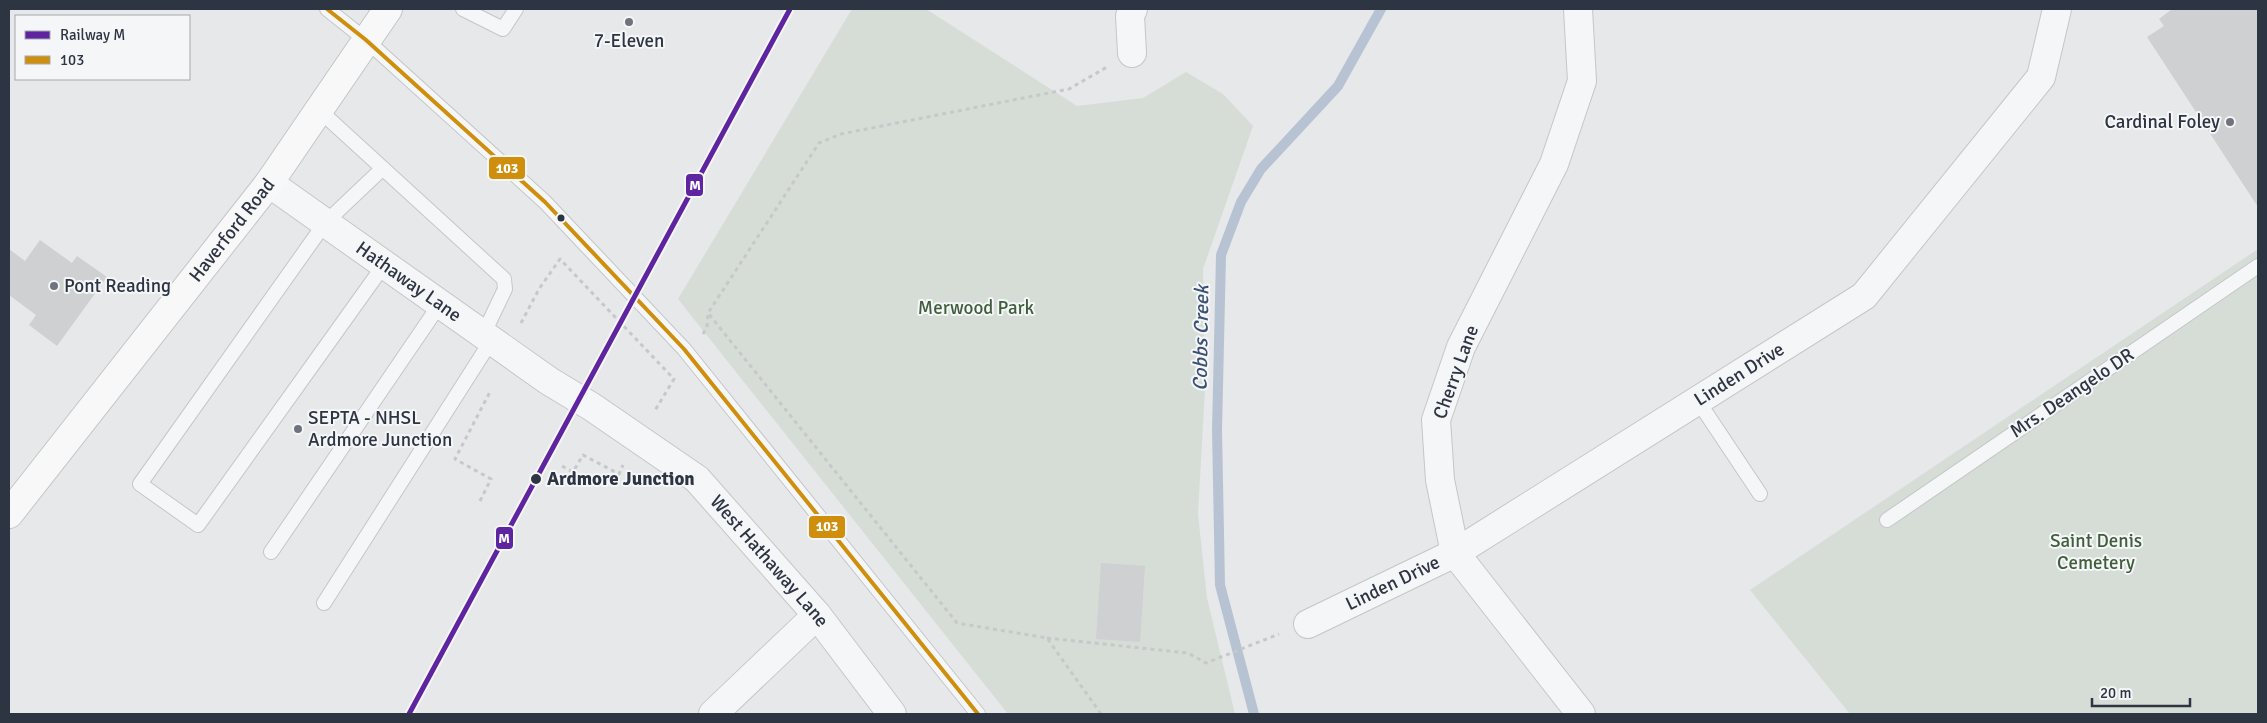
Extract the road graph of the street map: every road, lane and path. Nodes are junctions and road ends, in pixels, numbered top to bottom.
1 (327, 9) edge
2 (388, 9) edge
3 (463, 9) edge
4 (516, 9) edge
5 (1133, 9) edge
6 (1578, 9) edge
7 (2057, 9) edge
8 (366, 40) junction
9 (1132, 53) joint
10 (319, 110) junction
11 (383, 168) junction
12 (269, 183) junction
13 (325, 223) junction
14 (384, 265) junction
15 (2258, 266) edge
16 (440, 304) junction
17 (520, 326) dead end
18 (487, 338) junction
19 (549, 382) joint
20 (493, 386) dead end
21 (1698, 401) junction
22 (654, 412) dead end
23 (624, 465) dead end
24 (562, 466) dead end
25 (1760, 494) dead end
26 (480, 501) dead end
27 (9, 514) edge
28 (1886, 520) dead end
29 (270, 552) dead end
30 (1455, 553) junction
31 (324, 603) dead end
32 (817, 615) junction
33 (1308, 624) dead end
34 (1271, 637) dead end
35 (1047, 638) junction
36 (713, 714) edge
37 (892, 714) edge
38 (978, 714) edge
39 (1101, 714) edge
40 (1581, 714) edge

1 - 8 lane
2 - 8 main road, Haverford Road
3 - 4 lane
5 - 9 street
6 - 30 street, Cherry Lane
7 - 21 street, Linden Drive
8 - 10 main road, Haverford Road
8 - 38 lane
9 - 35 path
10 - 11 lane
10 - 12 main road, Haverford Road
11 - 13 lane
11 - 18 lane
12 - 13 street, Hathaway Lane
12 - 27 main road, Haverford Road
13 - 14 street, Hathaway Lane
13 - 14 lane
14 - 16 street, Hathaway Lane
15 - 28 lane, Mrs. Deangelo DR
16 - 18 street, Hathaway Lane
16 - 29 lane
17 - 22 path
18 - 19 street, Hathaway Lane
18 - 31 lane
19 - 32 street, West Hathaway Lane
20 - 26 path
21 - 25 lane
21 - 30 street, Linden Drive
23 - 24 path
30 - 33 street, Linden Drive
30 - 40 street, Cherry Lane
32 - 36 street
32 - 37 street, West Hathaway Lane
34 - 35 path
35 - 39 path

